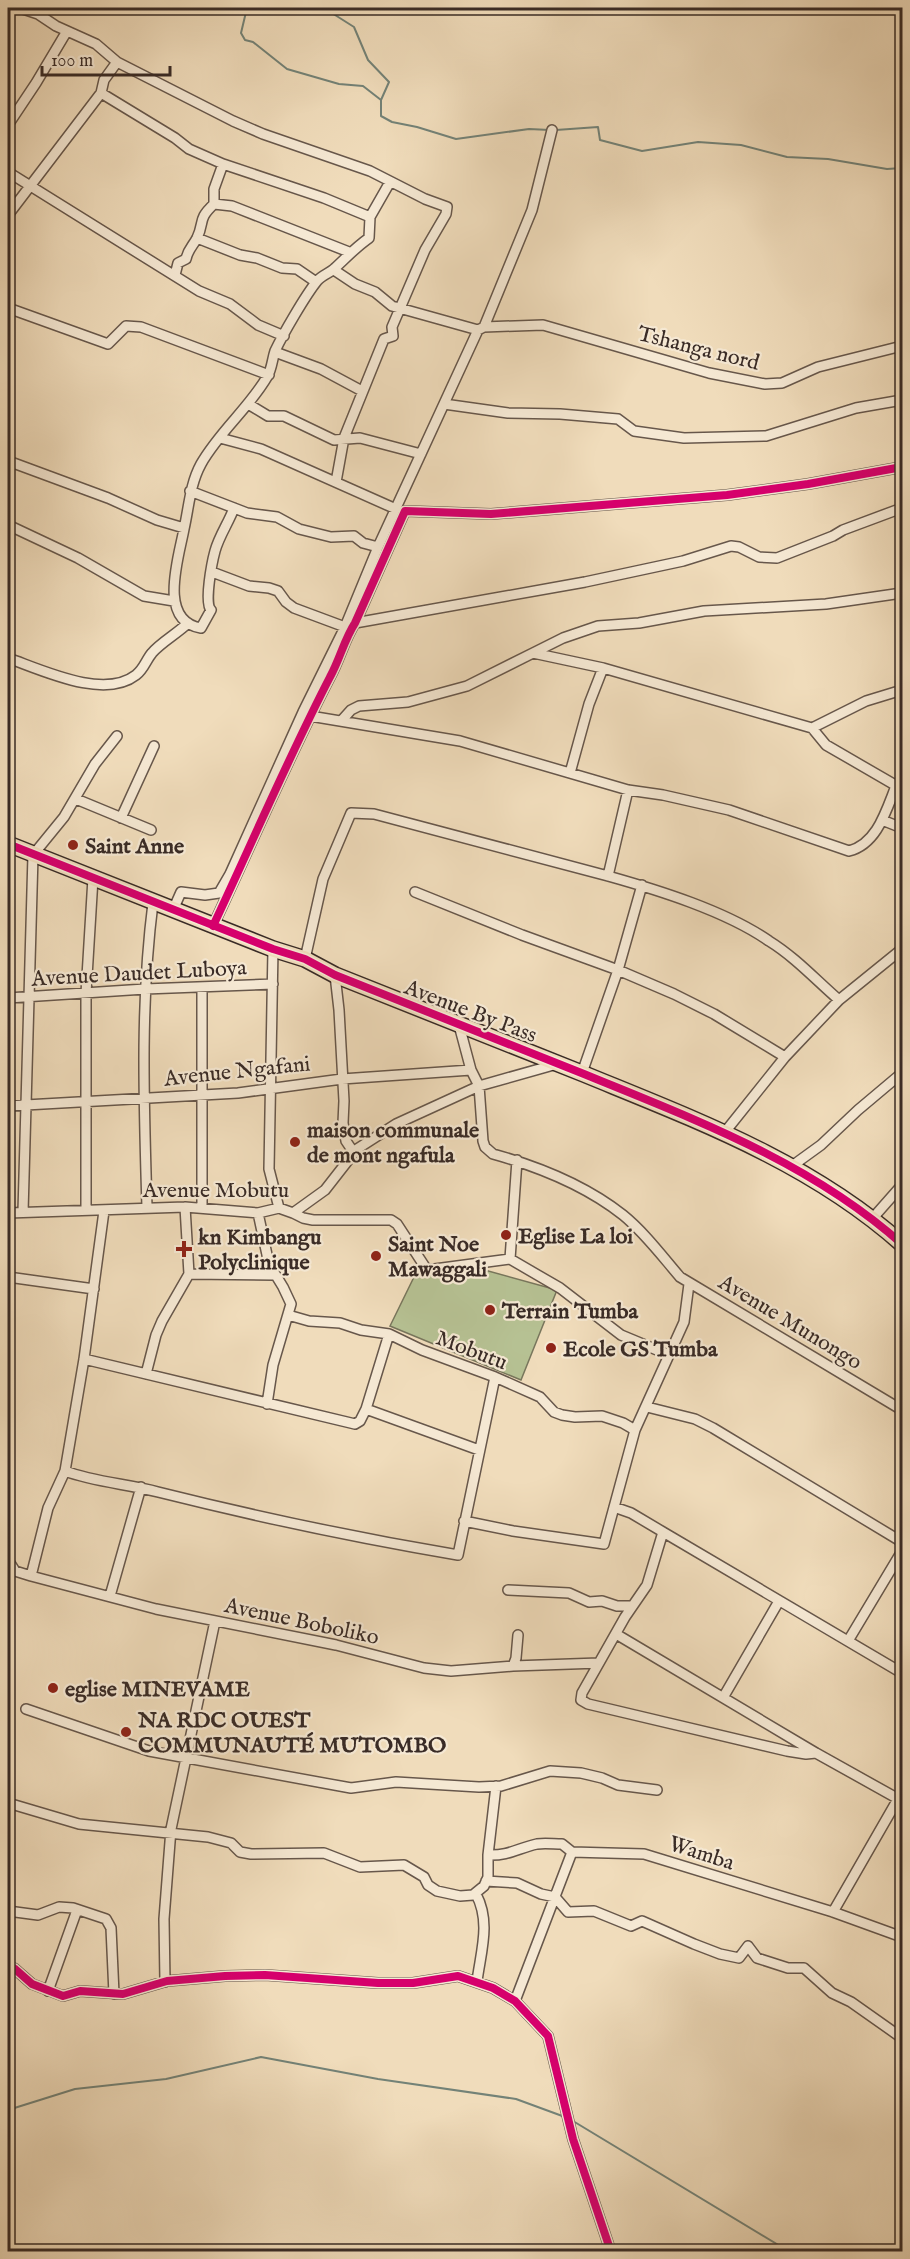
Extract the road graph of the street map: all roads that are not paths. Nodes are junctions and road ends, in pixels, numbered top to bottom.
1 (8, 8) edge
2 (67, 31) junction
3 (117, 62) junction
4 (101, 93) junction
5 (8, 125) edge
6 (552, 130) dead end
7 (223, 164) junction
8 (8, 172) edge
9 (390, 182) junction
10 (30, 187) junction
11 (214, 204) junction
12 (8, 215) edge
13 (370, 217) junction
14 (197, 238) junction
15 (349, 252) junction
16 (334, 270) junction
17 (175, 275) junction
18 (316, 282) junction
19 (8, 308) edge
20 (400, 309) junction
21 (481, 328) junction
22 (284, 336) junction
23 (903, 346) edge
24 (275, 352) junction
25 (269, 375) junction
26 (362, 391) junction
27 (903, 400) edge
28 (248, 404) junction
29 (444, 404) junction
30 (220, 438) junction
31 (344, 438) junction
32 (421, 454) junction
33 (8, 461) edge
34 (903, 467) edge
35 (336, 482) junction
36 (190, 491) junction
37 (234, 508) junction
38 (903, 508) edge
39 (396, 509) junction
40 (8, 525) edge
41 (184, 528) junction
42 (378, 547) junction
43 (212, 572) junction
44 (903, 593) edge
45 (174, 601) junction
46 (188, 623) junction
47 (355, 623) junction
48 (345, 627) junction
49 (533, 653) junction
50 (8, 658) edge
51 (603, 668) junction
52 (903, 690) edge
53 (310, 716) junction
54 (342, 720) junction
55 (812, 728) junction
56 (117, 736) dead end
57 (154, 746) dead end
58 (570, 772) junction
59 (899, 788) edge
60 (628, 790) junction
61 (76, 799) junction
62 (121, 818) junction
63 (882, 820) junction
64 (903, 828) edge
65 (151, 830) dead end
66 (8, 844) edge
67 (33, 855) junction
68 (608, 876) junction
69 (93, 878) junction
70 (642, 885) junction
71 (415, 892) dead end
72 (153, 903) junction
73 (173, 910) junction
74 (213, 926) junction
75 (903, 949) edge
76 (273, 950) junction
77 (305, 959) junction
78 (618, 970) junction
79 (335, 975) junction
80 (273, 984) junction
81 (145, 988) junction
82 (202, 988) junction
83 (86, 993) junction
84 (28, 997) junction
85 (8, 998) edge
86 (839, 1000) junction
87 (459, 1025) junction
88 (786, 1058) junction
89 (559, 1063) junction
90 (471, 1070) junction
91 (582, 1073) junction
92 (903, 1073) edge
93 (342, 1079) junction
94 (479, 1086) junction
95 (270, 1088) junction
96 (202, 1094) junction
97 (144, 1098) junction
98 (86, 1102) junction
99 (27, 1104) junction
100 (8, 1106) edge
101 (725, 1132) junction
102 (354, 1153) junction
103 (517, 1160) junction
104 (792, 1166) junction
105 (903, 1185) edge
106 (147, 1207) junction
107 (184, 1207) junction
108 (202, 1208) junction
109 (279, 1208) junction
110 (86, 1210) junction
111 (104, 1211) junction
112 (23, 1212) junction
113 (8, 1213) edge
114 (258, 1213) junction
115 (293, 1213) junction
116 (872, 1219) junction
117 (903, 1244) edge
118 (510, 1259) junction
119 (189, 1274) junction
120 (274, 1275) junction
121 (8, 1277) edge
122 (689, 1284) junction
123 (94, 1288) junction
124 (288, 1315) junction
125 (389, 1334) junction
126 (669, 1355) junction
127 (84, 1359) junction
128 (146, 1374) junction
129 (495, 1377) junction
130 (267, 1404) junction
131 (647, 1407) junction
132 (366, 1410) junction
133 (903, 1410) edge
134 (634, 1430) junction
135 (479, 1450) junction
136 (65, 1471) junction
137 (141, 1487) junction
138 (614, 1507) junction
139 (464, 1521) junction
140 (663, 1532) junction
141 (903, 1542) edge
142 (903, 1551) edge
143 (8, 1560) edge
144 (31, 1576) junction
145 (508, 1590) dead end
146 (110, 1596) junction
147 (779, 1601) junction
148 (632, 1606) junction
149 (215, 1621) junction
150 (616, 1634) junction
151 (518, 1635) dead end
152 (848, 1641) junction
153 (599, 1663) junction
154 (513, 1666) junction
155 (903, 1673) edge
156 (724, 1696) junction
157 (26, 1709) dead end
158 (816, 1753) junction
159 (185, 1758) junction
160 (496, 1786) junction
161 (657, 1790) dead end
162 (901, 1797) edge
163 (8, 1803) edge
164 (171, 1832) junction
165 (572, 1852) junction
166 (488, 1854) junction
167 (486, 1881) junction
168 (476, 1894) junction
169 (555, 1898) junction
170 (77, 1910) junction
171 (8, 1911) edge
172 (833, 1912) junction
173 (903, 1938) edge
174 (8, 1965) edge
175 (477, 1981) junction
176 (165, 1982) junction
177 (48, 1992) junction
178 (114, 1994) junction
179 (515, 2001) junction
180 (903, 2038) edge
181 (612, 2252) edge

1 - 2 street
2 - 3 street
2 - 5 street
3 - 4 street
3 - 9 street
4 - 7 street
4 - 10 street
6 - 21 street
7 - 11 street
7 - 13 street
8 - 10 street
9 - 13 street
9 - 20 street
10 - 12 street
10 - 17 street
11 - 14 street
11 - 15 street
13 - 15 street
14 - 17 street
14 - 18 street
15 - 16 street
16 - 18 street
16 - 20 street, Tshanga nord
17 - 22 street
18 - 22 street
19 - 25 street
20 - 21 street, Tshanga nord
20 - 26 street
21 - 23 street, Tshanga nord
21 - 29 street
22 - 24 street
24 - 25 street
24 - 26 street
25 - 28 street
26 - 31 street
27 - 29 street
28 - 30 street
28 - 31 street
29 - 32 street
30 - 35 street
30 - 36 street
31 - 32 street
31 - 35 street
32 - 39 street
33 - 41 street
34 - 47 street
35 - 39 street
36 - 37 street
36 - 41 street
37 - 42 street
37 - 43 street
38 - 47 street
39 - 42 street
40 - 45 street
41 - 45 street
42 - 48 street
43 - 46 street
43 - 48 street
44 - 49 street
45 - 46 street
46 - 50 street
47 - 53 street
48 - 73 street
49 - 51 street
49 - 54 street
51 - 55 street
51 - 58 street
52 - 55 street
53 - 54 street
53 - 74 street
54 - 58 street
55 - 59 street
56 - 61 street
57 - 62 street
58 - 60 street
59 - 63 street
60 - 63 street
60 - 68 street
61 - 62 street
61 - 67 street
62 - 65 street
63 - 64 street
66 - 67 highway, Avenue By Pass
67 - 69 highway, Avenue By Pass
67 - 84 street
68 - 70 street
68 - 77 street
69 - 72 highway, Avenue By Pass
69 - 83 street
70 - 78 street
70 - 86 street
71 - 78 street
72 - 73 highway, Avenue By Pass
72 - 81 street
73 - 74 highway, Avenue By Pass
74 - 76 highway, Avenue By Pass
75 - 86 street
76 - 77 highway, Avenue By Pass
76 - 80 street
77 - 79 highway, Avenue By Pass
78 - 88 street
78 - 91 street
79 - 87 highway, Avenue By Pass
79 - 93 street
80 - 82 street, Avenue Daudet Luboya
80 - 95 street
81 - 82 street, Avenue Daudet Luboya
81 - 83 street, Avenue Daudet Luboya
81 - 97 street
82 - 96 street
83 - 84 street, Avenue Daudet Luboya
83 - 98 street
84 - 85 street, Avenue Daudet Luboya
84 - 99 street
86 - 88 street
87 - 89 highway, Avenue By Pass
87 - 90 street
88 - 101 street
89 - 91 highway, Avenue By Pass
89 - 94 street, Avenue Mobutu
90 - 93 street, Avenue Ngafani
90 - 94 street
91 - 101 highway, Avenue By Pass
92 - 104 street
93 - 95 street, Avenue Ngafani
93 - 102 street
94 - 102 street, Avenue Mobutu
94 - 103 street, Avenue Munongo
95 - 96 street, Avenue Ngafani
95 - 109 street
96 - 97 street, Avenue Ngafani
96 - 108 street
97 - 98 street, Avenue Ngafani
97 - 106 street
98 - 99 street, Avenue Ngafani
98 - 110 street
99 - 100 street, Avenue Ngafani
99 - 112 street
101 - 104 highway, Avenue By Pass
102 - 115 street, Avenue Mobutu
103 - 118 street
103 - 122 street, Avenue Munongo
104 - 116 highway, Avenue By Pass
105 - 116 street
106 - 107 street, Avenue Mobutu
106 - 111 street, Avenue Mobutu
107 - 108 street, Avenue Mobutu
107 - 119 street
108 - 114 street, Avenue Mobutu
109 - 114 street, Avenue Mobutu
109 - 115 street, Avenue Mobutu
110 - 111 street, Avenue Mobutu
110 - 112 street, Avenue Mobutu
111 - 123 street
112 - 113 street, Avenue Mobutu
114 - 120 street
115 - 118 street
116 - 117 highway, Avenue By Pass
118 - 126 street
119 - 120 street
119 - 128 street
120 - 124 street
121 - 123 street
122 - 126 street
122 - 133 street, Avenue Munongo
123 - 127 street
124 - 125 street, Mobutu
124 - 130 street
125 - 129 street, Mobutu
125 - 132 street
126 - 131 street
127 - 128 street
127 - 136 street
128 - 130 street
129 - 134 street, Mobutu
129 - 135 street
130 - 132 street
131 - 134 street
131 - 141 street
132 - 135 street
134 - 138 street
135 - 139 street
136 - 137 street
136 - 144 street
137 - 139 street
137 - 146 street
138 - 139 street
138 - 140 street
140 - 147 street
140 - 148 street
142 - 152 street
143 - 144 street, Avenue Boboliko
144 - 146 street, Avenue Boboliko
145 - 148 street
146 - 149 street, Avenue Boboliko
147 - 152 street
147 - 156 street
148 - 150 street
149 - 154 street, Avenue Boboliko
149 - 159 street
150 - 153 street
150 - 156 street
151 - 154 street
152 - 155 street
153 - 154 street, Avenue Boboliko
153 - 158 street
156 - 158 street
157 - 159 street
158 - 162 street
159 - 160 street
159 - 164 street
160 - 161 street
160 - 166 street
162 - 172 street
163 - 164 street
164 - 168 street
164 - 176 street
165 - 166 street, Wamba
165 - 169 street
165 - 172 street, Wamba
166 - 167 street
167 - 168 street
167 - 169 street
168 - 175 street
169 - 179 street
169 - 180 street
170 - 171 street
170 - 177 street
170 - 178 street
172 - 173 street, Wamba
174 - 177 street
175 - 176 street
175 - 179 street
176 - 178 street
177 - 178 street
179 - 181 street

